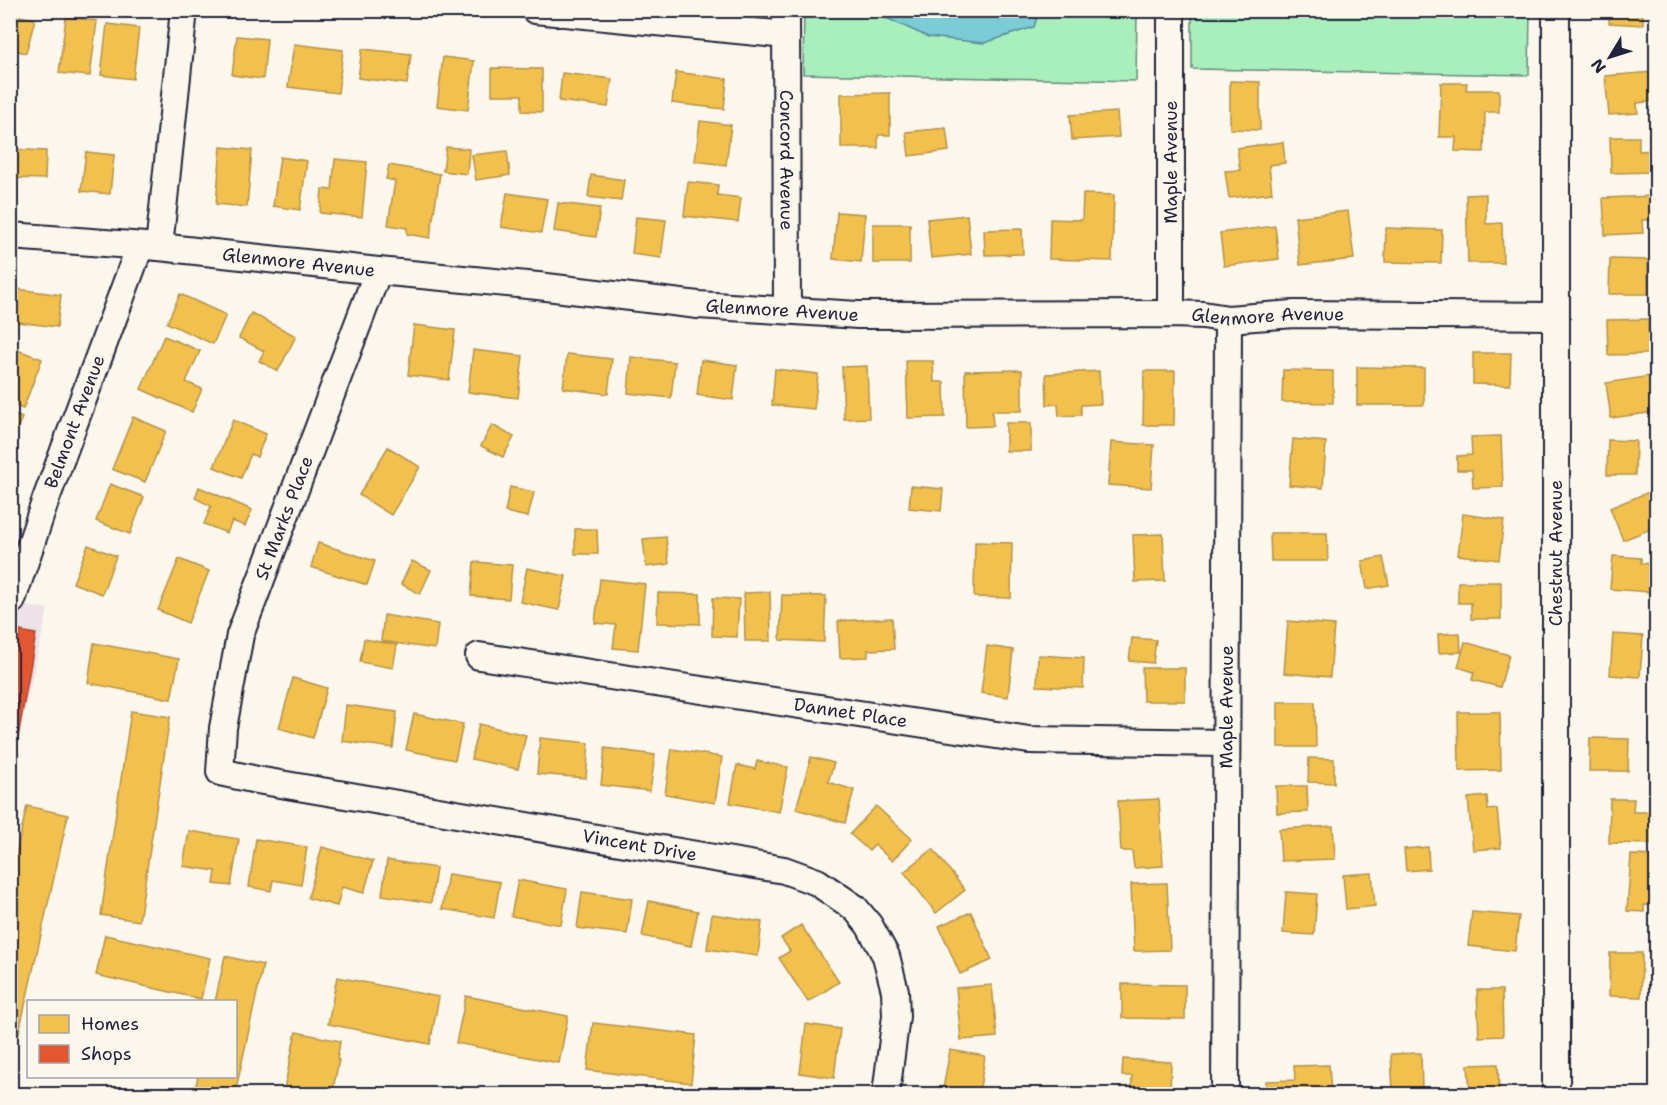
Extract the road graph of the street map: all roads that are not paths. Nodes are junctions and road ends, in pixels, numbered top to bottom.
1 (184, 10) edge
2 (535, 10) edge
3 (1171, 10) edge
4 (1556, 10) edge
5 (786, 23) edge
6 (10, 236) edge
7 (150, 247) junction
8 (378, 271) junction
9 (787, 310) junction
10 (1171, 314) junction
11 (1556, 316) junction
12 (1228, 319) junction
13 (12, 600) edge
14 (479, 656) dead end
15 (1226, 743) junction
16 (220, 772) joint
17 (886, 1095) edge
18 (1225, 1095) edge
19 (1556, 1095) edge

1 - 7 street, Belmont Avenue
2 - 5 street
3 - 10 street, Maple Avenue
4 - 11 street, Chestnut Avenue
5 - 9 street, Concord Avenue
6 - 7 street, Glenmore Avenue
7 - 8 street, Glenmore Avenue
7 - 13 street, Belmont Avenue
8 - 9 street, Glenmore Avenue
8 - 16 street, St Marks Place
9 - 10 street, Glenmore Avenue
10 - 12 street, Glenmore Avenue
11 - 12 street, Glenmore Avenue
11 - 19 street, Chestnut Avenue
12 - 15 street, Maple Avenue
14 - 15 street, Dannet Place
15 - 18 street, Maple Avenue
16 - 17 street, Vincent Drive

